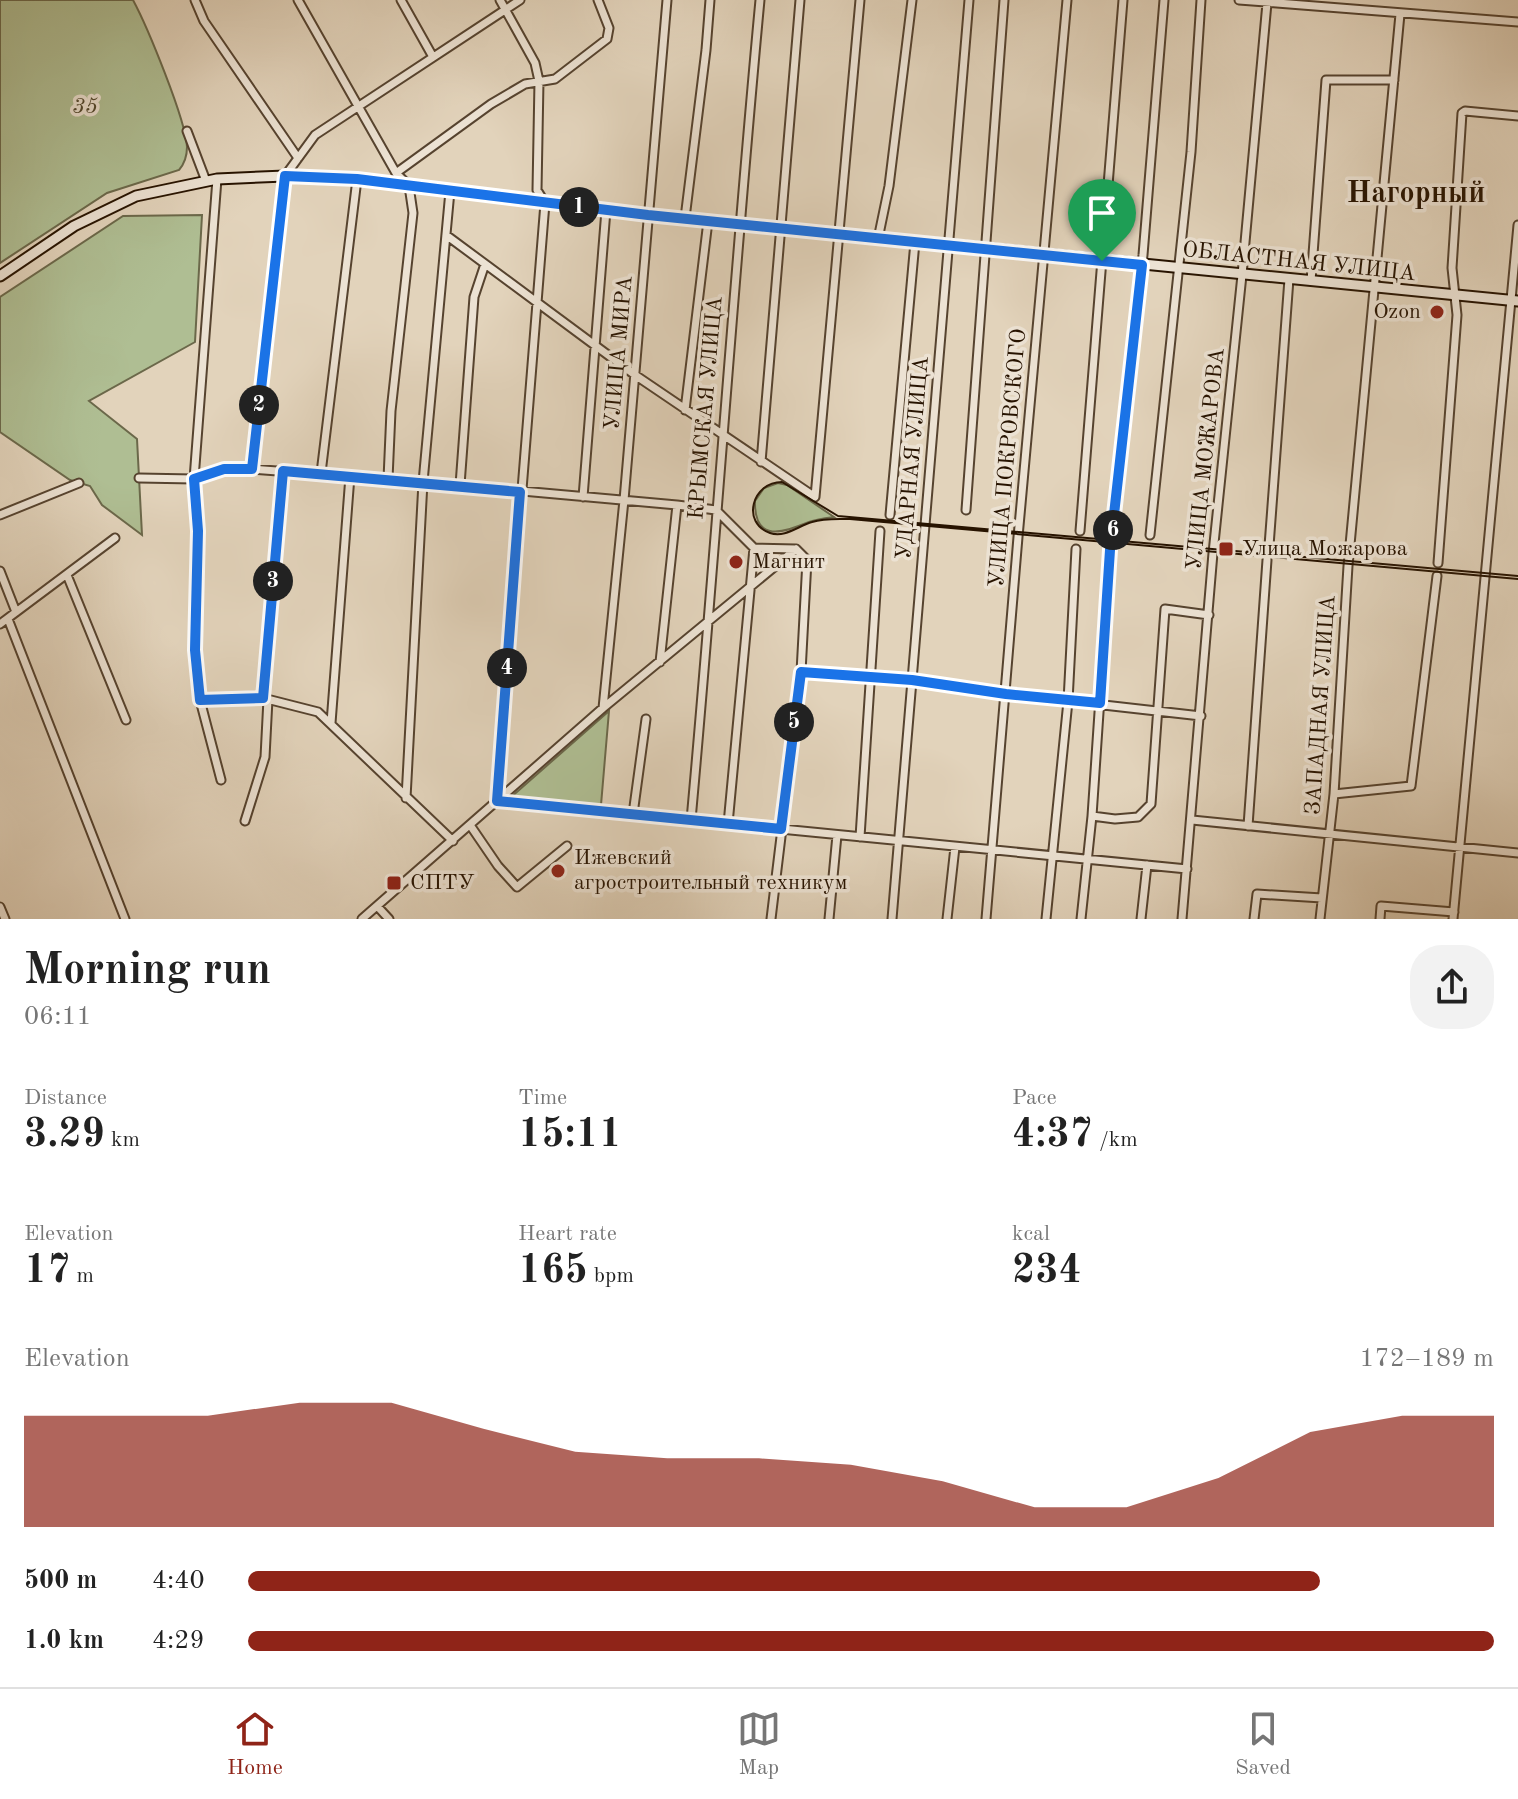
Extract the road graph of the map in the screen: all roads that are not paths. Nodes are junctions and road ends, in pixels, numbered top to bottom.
1 (195, 0) edge
2 (298, 0) edge
3 (401, 0) edge
4 (500, 0) edge
5 (520, 0) edge
6 (598, 0) edge
7 (667, 0) edge
8 (710, 0) edge
9 (760, 0) edge
10 (800, 0) edge
11 (860, 0) edge
12 (912, 0) edge
13 (969, 0) edge
14 (1004, 0) edge
15 (1067, 0) edge
16 (1123, 0) edge
17 (1164, 0) edge
18 (1201, 0) edge
19 (1239, 0) edge
20 (1267, 3) junction
21 (505, 9) junction
22 (1400, 14) junction
23 (1518, 22) edge
24 (433, 57) junction
25 (1394, 80) junction
26 (539, 81) junction
27 (357, 106) junction
28 (1518, 116) edge
29 (187, 131) dead end
30 (298, 158) junction
31 (396, 173) junction
32 (285, 176) junction
33 (357, 179) junction
34 (211, 180) junction
35 (409, 186) junction
36 (450, 191) junction
37 (545, 203) junction
38 (606, 210) junction
39 (648, 215) junction
40 (685, 218) junction
41 (708, 221) junction
42 (739, 224) junction
43 (1518, 225) edge
44 (780, 229) junction
45 (839, 233) junction
46 (446, 235) junction
47 (878, 239) junction
48 (915, 242) junction
49 (950, 246) junction
50 (986, 249) junction
51 (1044, 255) junction
52 (1102, 261) junction
53 (485, 264) junction
54 (1142, 265) junction
55 (1177, 268) junction
56 (1242, 275) junction
57 (0, 276) edge
58 (1289, 279) junction
59 (1311, 281) junction
60 (1375, 287) junction
61 (1455, 295) junction
62 (536, 300) junction
63 (1515, 301) edge
64 (595, 344) junction
65 (635, 375) junction
66 (685, 410) junction
67 (722, 435) junction
68 (761, 462) junction
69 (252, 469) junction
70 (283, 471) junction
71 (321, 473) junction
72 (350, 476) junction
73 (139, 478) dead end
74 (194, 479) junction
75 (388, 479) junction
76 (423, 482) junction
77 (79, 483) dead end
78 (460, 485) junction
79 (520, 492) junction
80 (583, 497) junction
81 (624, 500) junction
82 (677, 505) junction
83 (716, 510) junction
84 (966, 510) dead end
85 (0, 515) edge
86 (890, 515) dead end
87 (880, 531) dead end
88 (1080, 531) dead end
89 (1150, 535) dead end
90 (115, 538) dead end
91 (1269, 546) dead end
92 (754, 548) junction
93 (796, 549) junction
94 (1076, 549) dead end
95 (1267, 560) dead end
96 (1438, 563) dead end
97 (0, 571) edge
98 (67, 575) junction
99 (1437, 576) dead end
100 (753, 583) junction
101 (16, 612) junction
102 (1209, 615) junction
103 (8, 619) junction
104 (709, 620) junction
105 (0, 624) edge
106 (660, 663) junction
107 (801, 672) junction
108 (872, 677) junction
109 (912, 680) junction
110 (1006, 694) junction
111 (266, 699) junction
112 (200, 700) junction
113 (1068, 701) junction
114 (1100, 703) junction
115 (603, 708) junction
116 (1157, 712) junction
117 (1201, 716) junction
118 (646, 719) dead end
119 (126, 720) dead end
120 (331, 723) junction
121 (221, 780) dead end
122 (1334, 794) junction
123 (406, 798) junction
124 (497, 801) junction
125 (633, 814) junction
126 (1092, 816) junction
127 (691, 820) junction
128 (1192, 820) junction
129 (245, 821) dead end
130 (728, 824) junction
131 (470, 825) junction
132 (1248, 826) junction
133 (781, 829) junction
134 (1330, 834) junction
135 (837, 835) junction
136 (860, 837) junction
137 (453, 841) junction
138 (897, 842) junction
139 (567, 846) dead end
140 (1461, 846) junction
141 (955, 847) junction
142 (993, 851) junction
143 (1518, 853) edge
144 (1052, 856) junction
145 (1088, 860) junction
146 (1147, 865) junction
147 (1187, 869) junction
148 (1322, 898) junction
149 (377, 906) junction
150 (0, 907) edge
151 (1454, 916) edge
152 (5, 919) edge
153 (125, 919) edge
154 (362, 919) edge
155 (389, 919) edge
156 (771, 919) edge
157 (829, 919) edge
158 (892, 919) edge
159 (947, 919) edge
160 (986, 919) edge
161 (1046, 919) edge
162 (1081, 919) edge
163 (1141, 919) edge
164 (1182, 919) edge
165 (1254, 919) edge
166 (1320, 919) edge
167 (1380, 919) edge

1 - 30 street
2 - 27 street
3 - 24 street
4 - 21 street
5 - 21 street
6 - 26 street
7 - 39 street, УЛИЦА МИРА
8 - 40 street
9 - 42 street, КРЫМСКАЯ УЛИЦА
10 - 44 street
11 - 45 street
12 - 47 street
13 - 49 street, УДАРНАЯ УЛИЦА
14 - 50 street
15 - 51 street, УЛИЦА ПОКРОВСКОГО
16 - 52 street
17 - 54 street
18 - 55 street
19 - 20 street
20 - 22 street
20 - 56 street, УЛИЦА МОЖАРОВА
21 - 24 street
21 - 26 street
22 - 23 street
22 - 25 street, ЗАПАДНАЯ УЛИЦА
24 - 27 street
25 - 59 street
25 - 60 street, ЗАПАДНАЯ УЛИЦА
26 - 31 street
26 - 37 street
27 - 30 street
27 - 31 street
28 - 61 street
29 - 34 street
30 - 32 street
31 - 35 street
32 - 33 main road, ОБЛАСТНАЯ УЛИЦА
32 - 34 main road, ОБЛАСТНАЯ УЛИЦА
32 - 69 street
33 - 35 main road, ОБЛАСТНАЯ УЛИЦА
33 - 71 street
34 - 57 main road, ОБЛАСТНАЯ УЛИЦА
34 - 74 street
35 - 36 main road, ОБЛАСТНАЯ УЛИЦА
35 - 75 street
36 - 37 main road, ОБЛАСТНАЯ УЛИЦА
36 - 46 street
37 - 38 main road, ОБЛАСТНАЯ УЛИЦА
37 - 62 street
38 - 39 main road, ОБЛАСТНАЯ УЛИЦА
38 - 64 street
39 - 40 main road, ОБЛАСТНАЯ УЛИЦА
39 - 65 street, УЛИЦА МИРА
40 - 41 main road, ОБЛАСТНАЯ УЛИЦА
41 - 42 main road, ОБЛАСТНАЯ УЛИЦА
41 - 66 street
42 - 44 main road, ОБЛАСТНАЯ УЛИЦА
42 - 67 street, КРЫМСКАЯ УЛИЦА
43 - 63 street
44 - 45 main road, ОБЛАСТНАЯ УЛИЦА
44 - 68 street
45 - 47 main road, ОБЛАСТНАЯ УЛИЦА
45 - 68 street
46 - 53 street
46 - 76 street
47 - 48 main road, ОБЛАСТНАЯ УЛИЦА
48 - 49 main road, ОБЛАСТНАЯ УЛИЦА
48 - 86 street
49 - 50 main road, ОБЛАСТНАЯ УЛИЦА
49 - 109 street, УДАРНАЯ УЛИЦА
50 - 51 main road, ОБЛАСТНАЯ УЛИЦА
50 - 84 street
51 - 52 main road, ОБЛАСТНАЯ УЛИЦА
51 - 110 street, УЛИЦА ПОКРОВСКОГО
52 - 54 main road, ОБЛАСТНАЯ УЛИЦА
52 - 88 street
53 - 62 street
53 - 78 street
54 - 55 main road, ОБЛАСТНАЯ УЛИЦА
54 - 114 street
55 - 56 main road, ОБЛАСТНАЯ УЛИЦА
55 - 89 street
56 - 58 main road, ОБЛАСТНАЯ УЛИЦА
56 - 102 street, УЛИЦА МОЖАРОВА
58 - 59 main road, ОБЛАСТНАЯ УЛИЦА
58 - 91 street
59 - 60 main road, ОБЛАСТНАЯ УЛИЦА
60 - 61 main road, ОБЛАСТНАЯ УЛИЦА
60 - 122 street, ЗАПАДНАЯ УЛИЦА
61 - 63 main road, ОБЛАСТНАЯ УЛИЦА
61 - 96 street
62 - 64 street
62 - 79 street
63 - 140 street
64 - 65 street
64 - 80 street
65 - 66 street
65 - 81 street, УЛИЦА МИРА
66 - 67 street
67 - 68 street
67 - 83 street, КРЫМСКАЯ УЛИЦА
69 - 70 street
69 - 74 street
70 - 71 street
70 - 111 street
71 - 72 street
72 - 75 street
72 - 120 street
73 - 74 street
74 - 112 street
75 - 76 street
76 - 78 street
76 - 123 street
77 - 85 street
78 - 79 street
79 - 80 street
79 - 124 street
80 - 81 street
81 - 82 street
81 - 115 street, УЛИЦА МИРА
82 - 83 street
82 - 106 street
83 - 92 street
83 - 104 street, КРЫМСКАЯ УЛИЦА
87 - 108 street
90 - 98 street
92 - 93 street
92 - 100 street
93 - 100 street
93 - 107 street
94 - 113 street
95 - 132 street
97 - 101 street
98 - 101 street
98 - 119 street
99 - 122 street
100 - 104 street
100 - 130 street
101 - 103 street
102 - 116 street
102 - 117 street, УЛИЦА МОЖАРОВА
103 - 105 street
103 - 153 street
104 - 106 street
104 - 127 street, КРЫМСКАЯ УЛИЦА
106 - 115 street
107 - 108 street
107 - 133 street
108 - 109 street
108 - 136 street
109 - 110 street
109 - 138 street, УДАРНАЯ УЛИЦА
110 - 113 street
110 - 142 street, УЛИЦА ПОКРОВСКОГО
111 - 112 street
111 - 120 street
111 - 129 street
112 - 121 street
113 - 114 street
113 - 144 street
114 - 116 street
114 - 126 street
115 - 124 street
116 - 117 street
116 - 126 street
117 - 128 street, УЛИЦА МОЖАРОВА
118 - 125 street
120 - 123 street
122 - 134 street, ЗАПАДНАЯ УЛИЦА
123 - 137 street
124 - 125 street
124 - 131 street
125 - 127 street
126 - 145 street
127 - 130 street
128 - 132 street
128 - 147 street, УЛИЦА МОЖАРОВА
130 - 133 street
131 - 137 street
131 - 139 street
132 - 134 street
133 - 135 street
133 - 156 street
134 - 140 street
134 - 148 street, ЗАПАДНАЯ УЛИЦА
135 - 136 street
135 - 157 street
136 - 138 street
137 - 149 street
138 - 141 street
138 - 158 street, УДАРНАЯ УЛИЦА
140 - 143 street
140 - 151 street
141 - 142 street
141 - 159 street
142 - 144 street
142 - 160 street, УЛИЦА ПОКРОВСКОГО
144 - 145 street
144 - 161 street
145 - 146 street
145 - 162 street
146 - 147 street
146 - 163 street
147 - 164 street, УЛИЦА МОЖАРОВА
148 - 165 street
148 - 166 street, ЗАПАДНАЯ УЛИЦА
149 - 154 street
149 - 155 street
150 - 152 street
151 - 167 street

